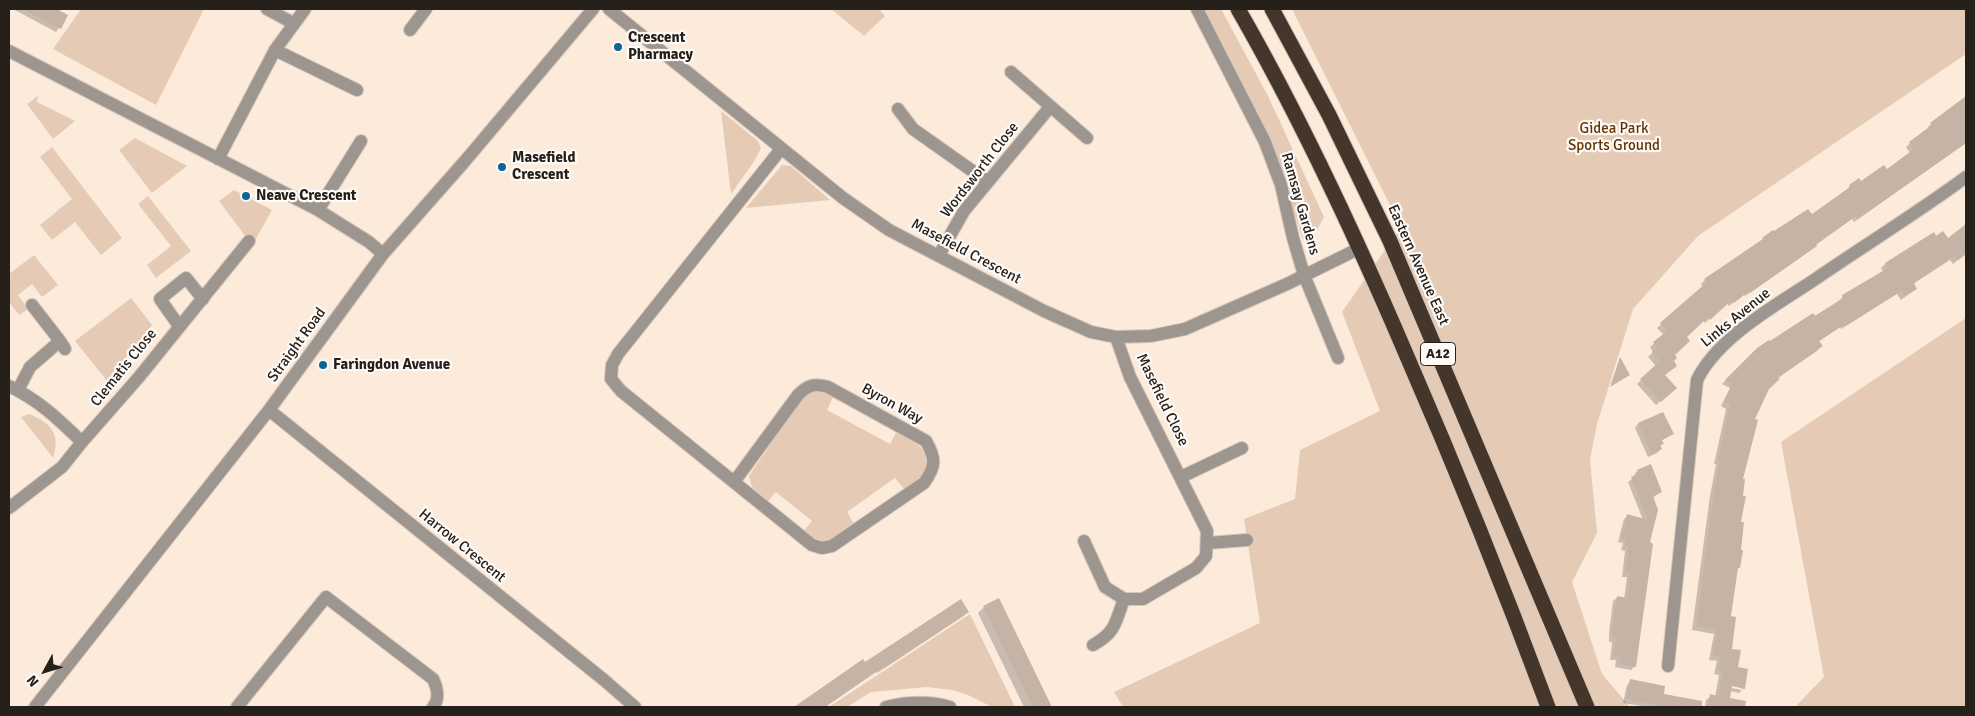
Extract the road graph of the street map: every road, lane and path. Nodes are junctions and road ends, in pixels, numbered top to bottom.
1 (266, 9) edge
2 (305, 9) edge
3 (426, 9) edge
4 (593, 9) edge
5 (609, 9) edge
6 (1197, 9) edge
7 (1239, 9) edge
8 (1272, 9) edge
9 (293, 23) junction
10 (410, 30) dead end
11 (275, 50) junction
12 (9, 51) edge
13 (1011, 72) dead end
14 (357, 90) dead end
15 (1050, 107) junction
16 (898, 109) dead end
17 (1088, 138) dead end
18 (361, 141) dead end
19 (780, 149) junction
20 (218, 159) junction
21 (1966, 177) edge
22 (988, 182) junction
23 (318, 210) junction
24 (249, 241) dead end
25 (1360, 248) junction
26 (384, 254) junction
27 (940, 255) junction
28 (1304, 275) junction
29 (202, 299) junction
30 (32, 305) dead end
31 (179, 326) junction
32 (1116, 337) junction
33 (1338, 358) dead end
34 (13, 388) edge
35 (269, 410) junction
36 (82, 442) junction
37 (1242, 448) dead end
38 (1181, 477) junction
39 (734, 482) junction
40 (9, 508) edge
41 (1247, 540) dead end
42 (1084, 541) dead end
43 (1208, 543) junction
44 (1124, 599) junction
45 (1093, 645) dead end
46 (1668, 666) dead end
47 (435, 705) edge
48 (35, 707) edge
49 (237, 707) edge
50 (635, 707) edge
51 (886, 707) edge
52 (950, 707) edge
53 (1548, 707) edge
54 (1588, 707) edge

1 - 9 street
2 - 9 street
3 - 10 street
4 - 26 street, Straight Road
5 - 19 street, Masefield Crescent
6 - 28 street, Ramsay Gardens
7 - 25 highway, A12
8 - 54 highway, Eastern Avenue East / A12
9 - 11 street
11 - 14 street
11 - 20 street
12 - 20 street
13 - 15 street
15 - 17 street
15 - 22 street, Wordsworth Close
16 - 22 street
18 - 23 street
19 - 27 street, Masefield Crescent
19 - 39 street, Byron Way
20 - 23 street
21 - 46 street, Links Avenue
22 - 27 street, Wordsworth Close
23 - 26 street
24 - 29 street, Clematis Close
25 - 28 street, Masefield Crescent
25 - 53 highway, A12
26 - 35 street, Straight Road
27 - 32 street, Masefield Crescent
28 - 32 street, Masefield Crescent
28 - 33 street, Ramsay Gardens
29 - 31 street, Clematis Close
29 - 31 street
30 - 34 street
31 - 36 street, Clematis Close
32 - 38 street, Masefield Close
34 - 36 street
35 - 48 street, Straight Road
35 - 50 street, Harrow Crescent
36 - 40 street, Clematis Close
37 - 38 street
38 - 43 street, Masefield Close
39 - 39 street, Byron Way
41 - 43 street
42 - 44 street
43 - 44 street
44 - 45 street
47 - 49 street
51 - 52 street

